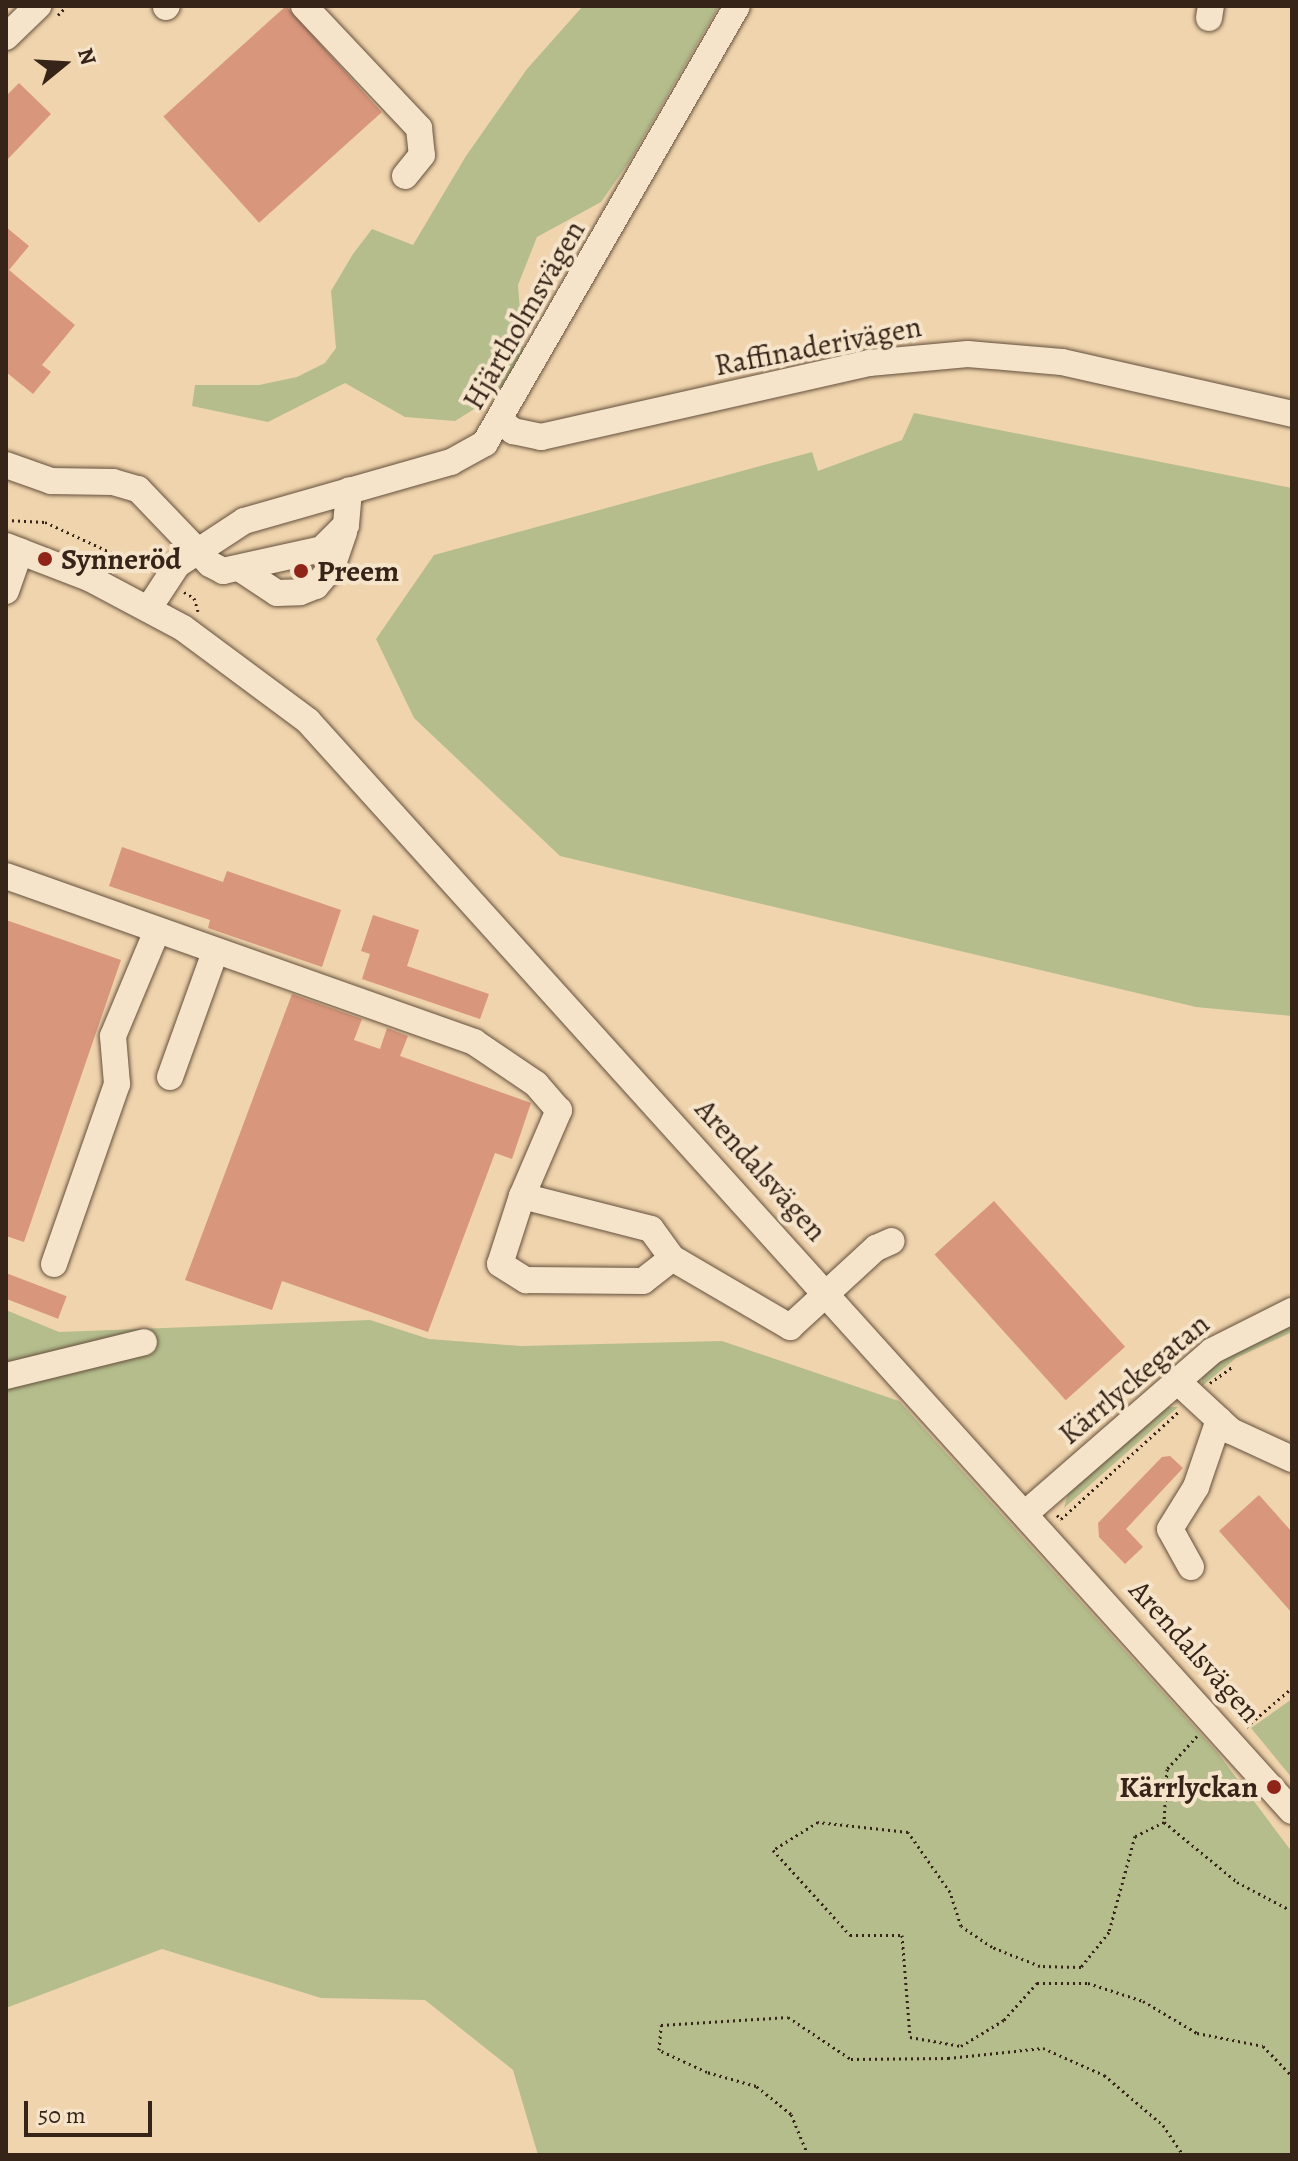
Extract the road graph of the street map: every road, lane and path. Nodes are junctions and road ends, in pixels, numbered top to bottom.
1 (38, 6) edge
2 (304, 6) edge
3 (737, 6) edge
4 (6, 37) edge
5 (405, 176) dead end
6 (1292, 414) edge
7 (501, 421) junction
8 (6, 465) edge
9 (349, 490) junction
10 (13, 548) edge
11 (195, 549) junction
12 (8, 585) edge
13 (149, 608) junction
14 (6, 876) edge
15 (157, 931) junction
16 (215, 952) junction
17 (170, 1077) dead end
18 (522, 1196) junction
19 (892, 1241) dead end
20 (672, 1258) junction
21 (54, 1264) dead end
22 (829, 1293) junction
23 (1292, 1311) edge
24 (144, 1342) dead end
25 (1236, 1364) dead end
26 (6, 1376) edge
27 (1185, 1390) junction
28 (1219, 1420) junction
29 (1292, 1459) edge
30 (1035, 1506) junction
31 (1191, 1567) dead end
32 (1292, 1688) edge
33 (1214, 1719) junction
34 (1232, 1739) junction
35 (1292, 1811) edge
36 (1164, 1822) junction
37 (1292, 1911) edge
38 (1292, 2076) edge
39 (808, 2155) edge
40 (1183, 2155) edge

1 - 4 street
2 - 5 street
3 - 7 street, Hjärtholmsvägen
6 - 7 street, Raffinaderivägen
7 - 9 street, Hjärtholmsvägen
8 - 11 street
9 - 11 street, Hjärtholmsvägen
9 - 11 street
10 - 12 street
10 - 13 street, Arendalsvägen
11 - 13 street, Hjärtholmsvägen
13 - 22 street, Arendalsvägen
14 - 15 street
15 - 16 street
15 - 21 street
16 - 17 street
16 - 18 street
18 - 20 street
18 - 20 street
19 - 22 street
20 - 22 street
22 - 30 street, Arendalsvägen
23 - 27 street, Kärrlyckegatan
24 - 26 street
25 - 27 path
27 - 28 street
27 - 30 street, Kärrlyckegatan
27 - 30 path
28 - 29 street
28 - 31 street
30 - 33 street, Arendalsvägen
32 - 34 path
33 - 34 street, Arendalsvägen
33 - 36 path
34 - 35 street, Arendalsvägen
36 - 37 path
36 - 38 path
39 - 40 path

